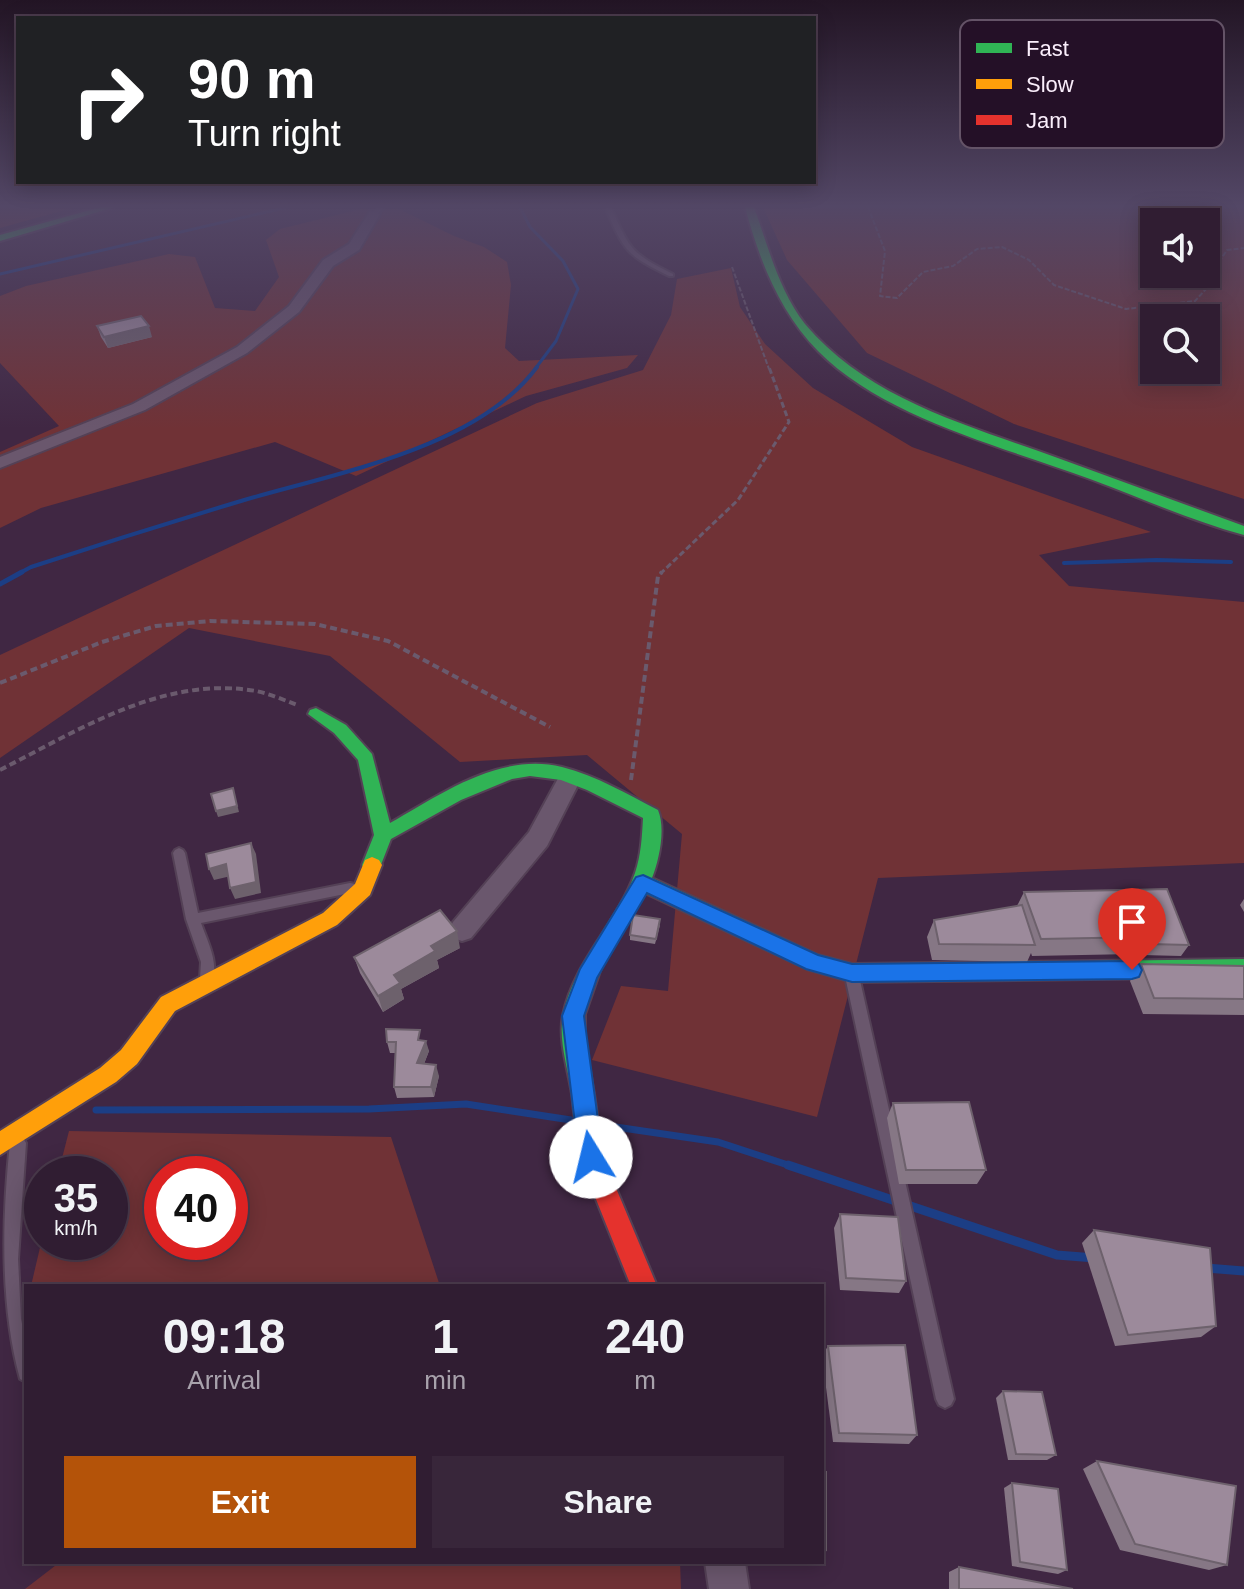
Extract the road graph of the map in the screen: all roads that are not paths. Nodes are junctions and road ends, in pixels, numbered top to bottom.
1 (315, 281) edge
2 (779, 281) edge
3 (0, 463) edge
4 (1244, 531) edge
5 (316, 714) road end
6 (569, 779) junction
7 (383, 835) junction
8 (179, 853) dead end
9 (643, 883) junction
10 (365, 885) junction
11 (193, 919) junction
12 (462, 930) dead end
13 (1244, 968) edge
14 (852, 973) junction
15 (207, 982) junction
16 (19, 1132) junction
17 (0, 1144) edge
18 (643, 1284) edge
19 (24, 1368) edge
20 (945, 1399) dead end
21 (725, 1564) edge
22 (729, 1589) edge

1 - 3 street
2 - 4 street
5 - 7 street
6 - 7 street
6 - 9 street
6 - 12 street
7 - 10 street
8 - 11 lane
9 - 14 street
9 - 18 street
10 - 11 lane
10 - 15 street
11 - 15 lane
13 - 14 street
14 - 20 lane
15 - 16 street
16 - 17 street
16 - 19 lane
21 - 22 street

